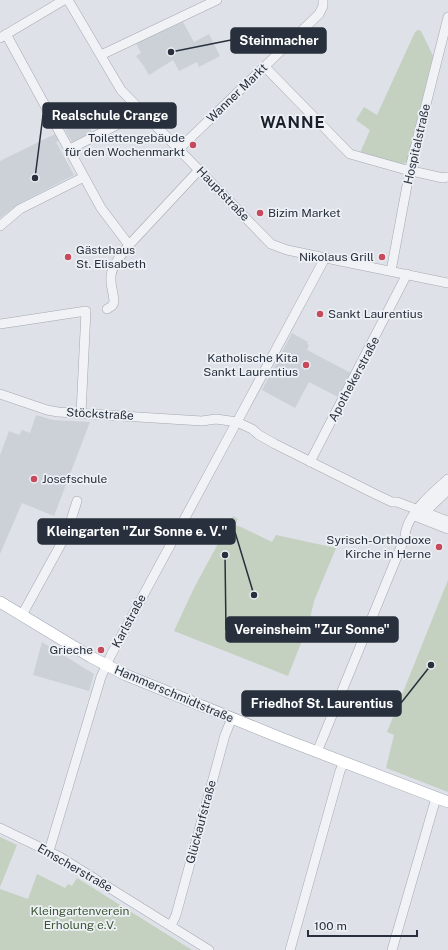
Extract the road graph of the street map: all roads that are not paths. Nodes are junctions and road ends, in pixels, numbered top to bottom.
1 (64, 0) edge
2 (68, 0) edge
3 (216, 0) edge
4 (323, 0) edge
5 (448, 17) edge
6 (3, 36) edge
7 (101, 56) junction
8 (265, 67) junction
9 (142, 112) junction
10 (70, 149) junction
11 (178, 149) junction
12 (199, 170) junction
13 (409, 170) junction
14 (84, 177) junction
15 (448, 177) edge
16 (0, 226) edge
17 (129, 245) junction
18 (325, 258) junction
19 (391, 271) junction
20 (407, 274) junction
21 (448, 283) edge
22 (107, 308) dead end
23 (0, 324) edge
24 (0, 394) edge
25 (81, 413) junction
26 (235, 424) junction
27 (310, 462) junction
28 (448, 479) edge
29 (448, 490) edge
30 (76, 501) dead end
31 (419, 514) junction
32 (448, 520) edge
33 (448, 530) edge
34 (0, 602) edge
35 (22, 615) junction
36 (106, 666) junction
37 (232, 718) junction
38 (317, 752) junction
39 (344, 762) junction
40 (436, 798) junction
41 (448, 802) edge
42 (0, 828) edge
43 (49, 851) junction
44 (171, 926) junction
45 (209, 950) edge
46 (290, 950) edge
47 (392, 950) edge

1 - 6 street
2 - 7 street, Hauptstraße
3 - 7 street
4 - 8 street, Wanner Markt
5 - 13 street, Hospitalstraße
6 - 10 street
7 - 9 street, Hauptstraße
8 - 11 street, Wanner Markt
8 - 13 street
9 - 10 street
9 - 11 street, Hauptstraße
10 - 14 street
11 - 12 street, Hauptstraße
12 - 17 street
12 - 18 street, Hauptstraße
13 - 15 street
13 - 19 street, Hospitalstraße
14 - 16 street
14 - 17 street
17 - 22 street
18 - 19 street, Hauptstraße
18 - 26 street, Karlstraße
19 - 20 street, Hauptstraße
20 - 21 street, Hauptstraße
20 - 27 street, Apothekerstraße
23 - 25 street
24 - 25 street, Stöckstraße
25 - 26 street, Stöckstraße
26 - 27 street, Stöckstraße
26 - 36 street, Karlstraße
27 - 31 street, Stöckstraße
28 - 31 street
29 - 31 street
30 - 35 street
31 - 32 street, Stöckstraße
31 - 33 street, Stöckstraße
31 - 38 street
34 - 35 main road, Hammerschmidtstraße
35 - 36 main road, Hammerschmidtstraße
36 - 37 main road, Hammerschmidtstraße
36 - 43 street, Karlstraße
37 - 38 main road, Hammerschmidtstraße
37 - 44 street, Glückaufstraße
38 - 39 main road, Hammerschmidtstraße
39 - 40 main road, Hammerschmidtstraße
39 - 46 street
40 - 41 main road, Hammerschmidtstraße
40 - 47 street
42 - 43 street, Emscherstraße
43 - 44 street, Emscherstraße
44 - 45 street, Emscherstraße

